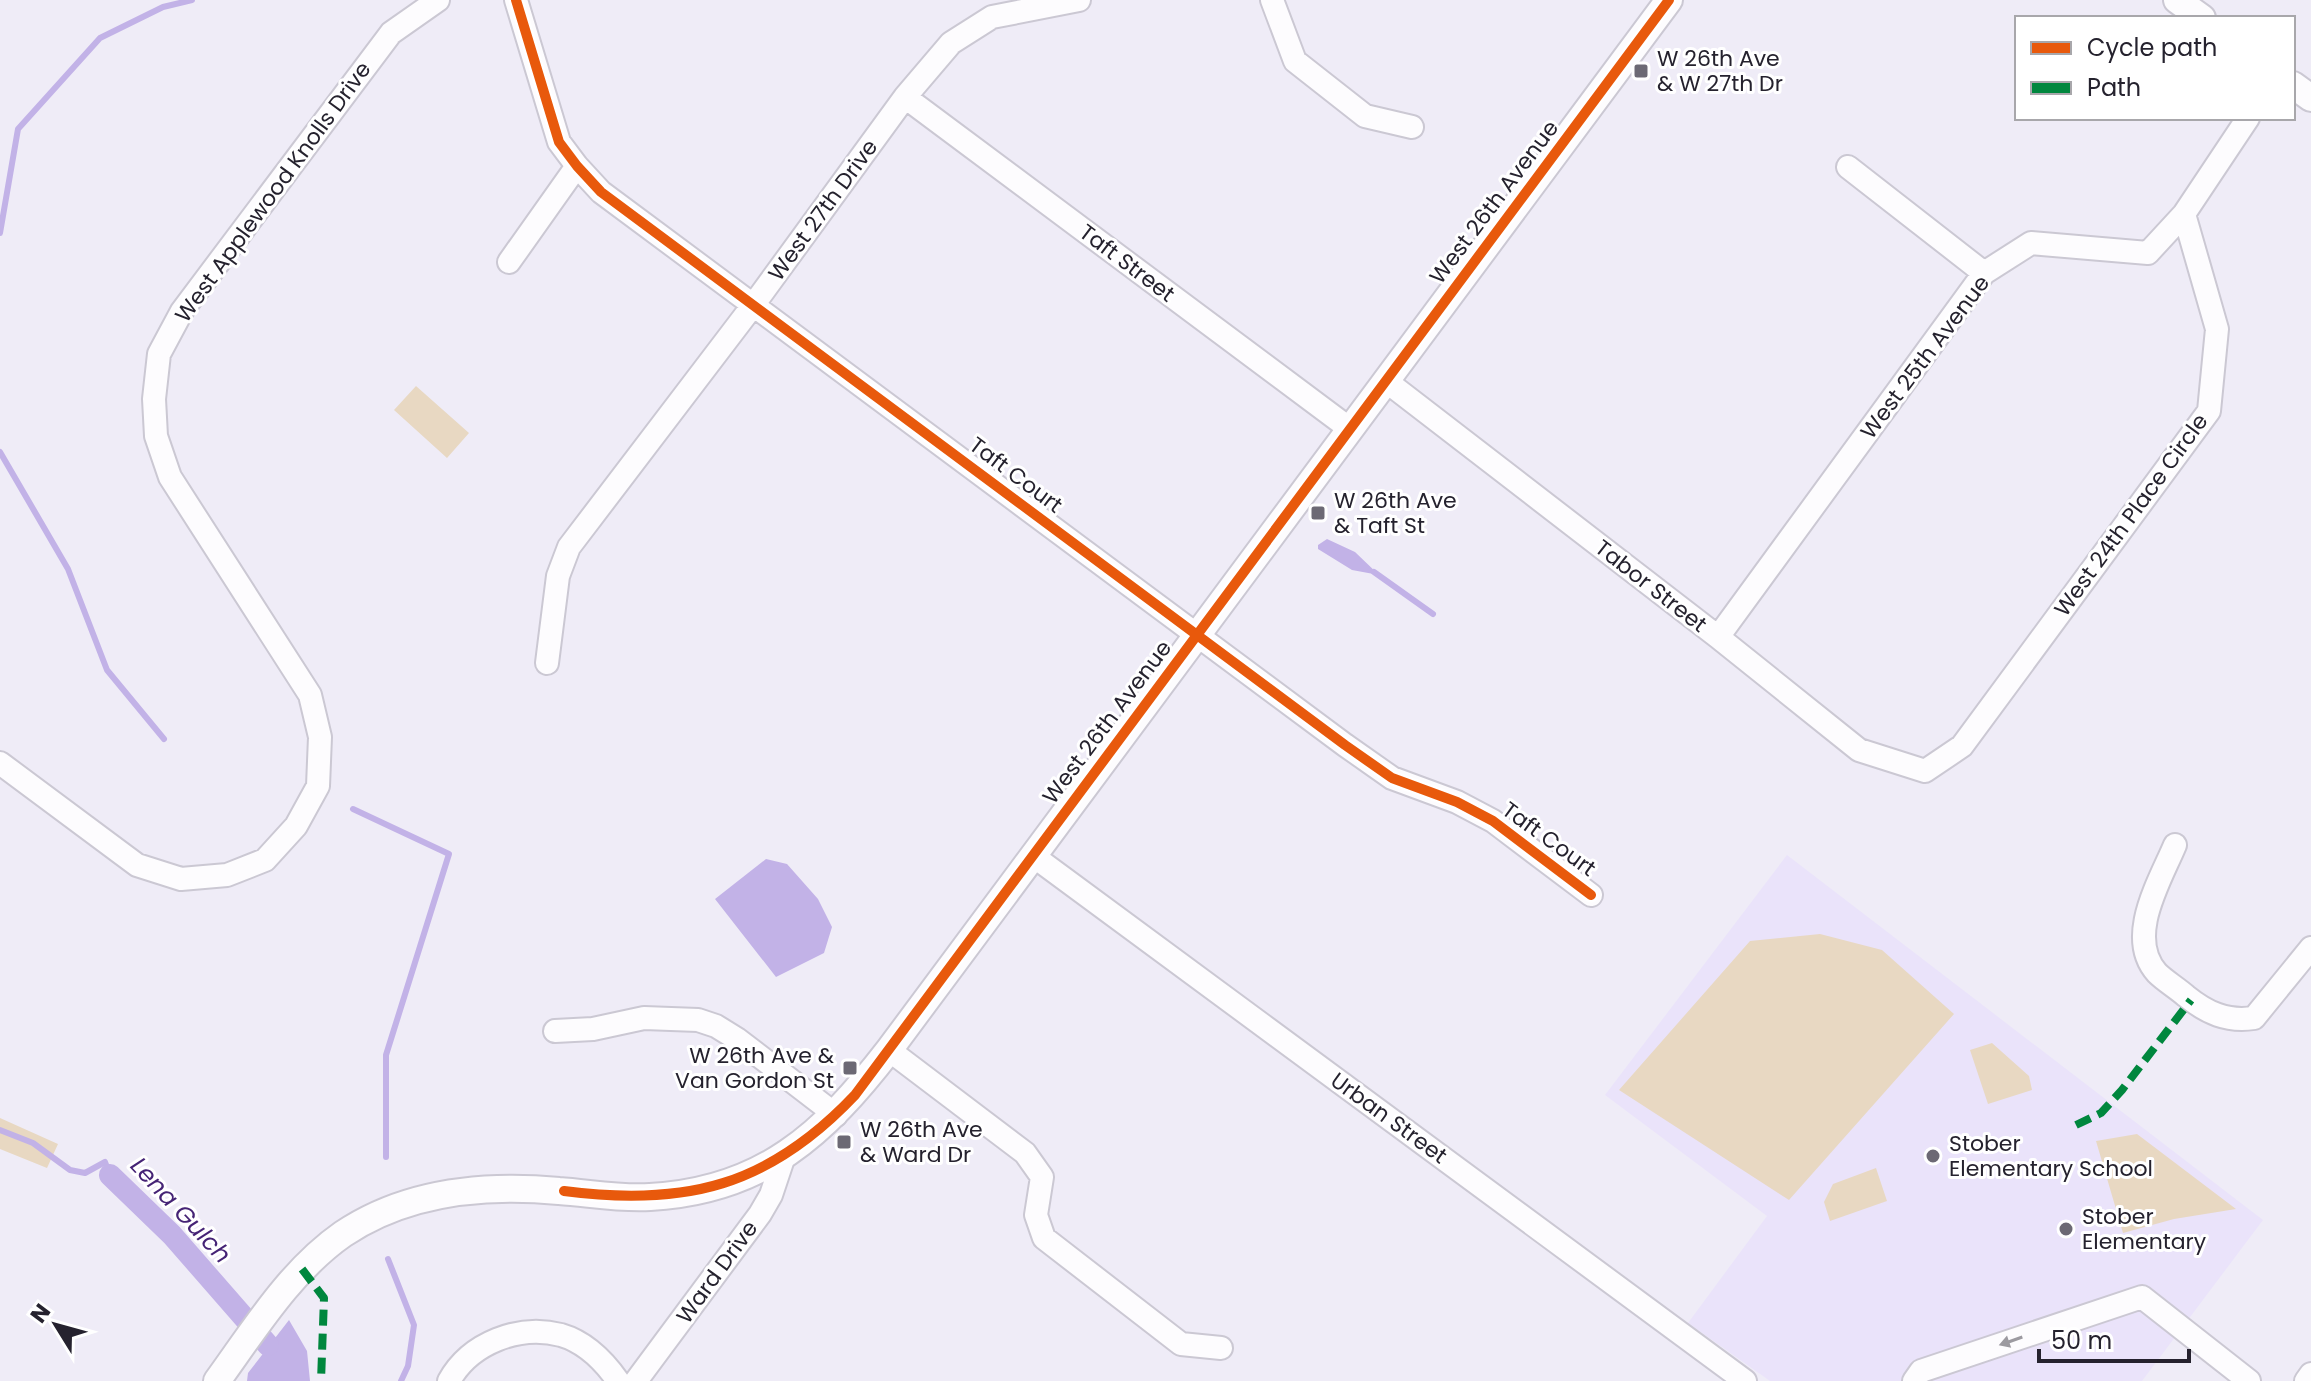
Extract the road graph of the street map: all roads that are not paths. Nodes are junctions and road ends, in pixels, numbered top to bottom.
1 (438, 0) edge
2 (516, 0) edge
3 (1079, 0) edge
4 (1272, 0) edge
5 (1669, 0) edge
6 (2177, 0) edge
7 (2199, 16) edge
8 (905, 97) junction
9 (2247, 120) edge
10 (1412, 127) dead end
11 (577, 166) junction
12 (1848, 167) dead end
13 (2184, 214) junction
14 (509, 262) dead end
15 (1984, 273) junction
16 (754, 304) junction
17 (1386, 381) junction
18 (1350, 429) junction
19 (1197, 635) junction
20 (1718, 637) junction
21 (547, 663) dead end
22 (0, 763) edge
23 (1925, 771) joint
24 (2175, 845) dead end
25 (1032, 855) junction
26 (1591, 895) dead end
27 (2311, 948) edge
28 (555, 1031) dead end
29 (889, 1050) junction
30 (836, 1115) junction
31 (784, 1156) junction
32 (1221, 1348) dead end
33 (2311, 1374) edge
34 (220, 1376) edge
35 (449, 1381) edge
36 (618, 1381) edge
37 (636, 1381) edge
38 (1745, 1381) edge
39 (1914, 1381) edge
40 (2249, 1381) edge
41 (2306, 1381) edge

1 - 22 street, West Applewood Knolls Drive
2 - 11 street, Taft Court
3 - 8 street, West 27th Drive
4 - 10 street
5 - 17 street, West 26th Avenue
6 - 7 street
8 - 16 street, West 27th Drive
8 - 18 street, Taft Street
9 - 13 street, West 25th Avenue
11 - 14 street
11 - 16 street, Taft Court
12 - 15 street
13 - 15 street, West 25th Avenue
13 - 23 street, West 24th Place Circle
15 - 20 street, West 25th Avenue
16 - 19 street, Taft Court
16 - 21 street, West 27th Drive
17 - 18 street, West 26th Avenue
17 - 20 street, Tabor Street
18 - 19 street, West 26th Avenue
19 - 25 street, West 26th Avenue
19 - 26 street, Taft Court
20 - 23 street, Tabor Street
24 - 27 street
25 - 29 street, West 26th Avenue
25 - 38 street, Urban Street
28 - 30 street
29 - 30 street, West 26th Avenue
29 - 32 street
30 - 31 street, West 26th Avenue
31 - 34 street, West 26th Avenue
31 - 37 street, Ward Drive
33 - 41 street
35 - 36 street
40 -> 39 street

